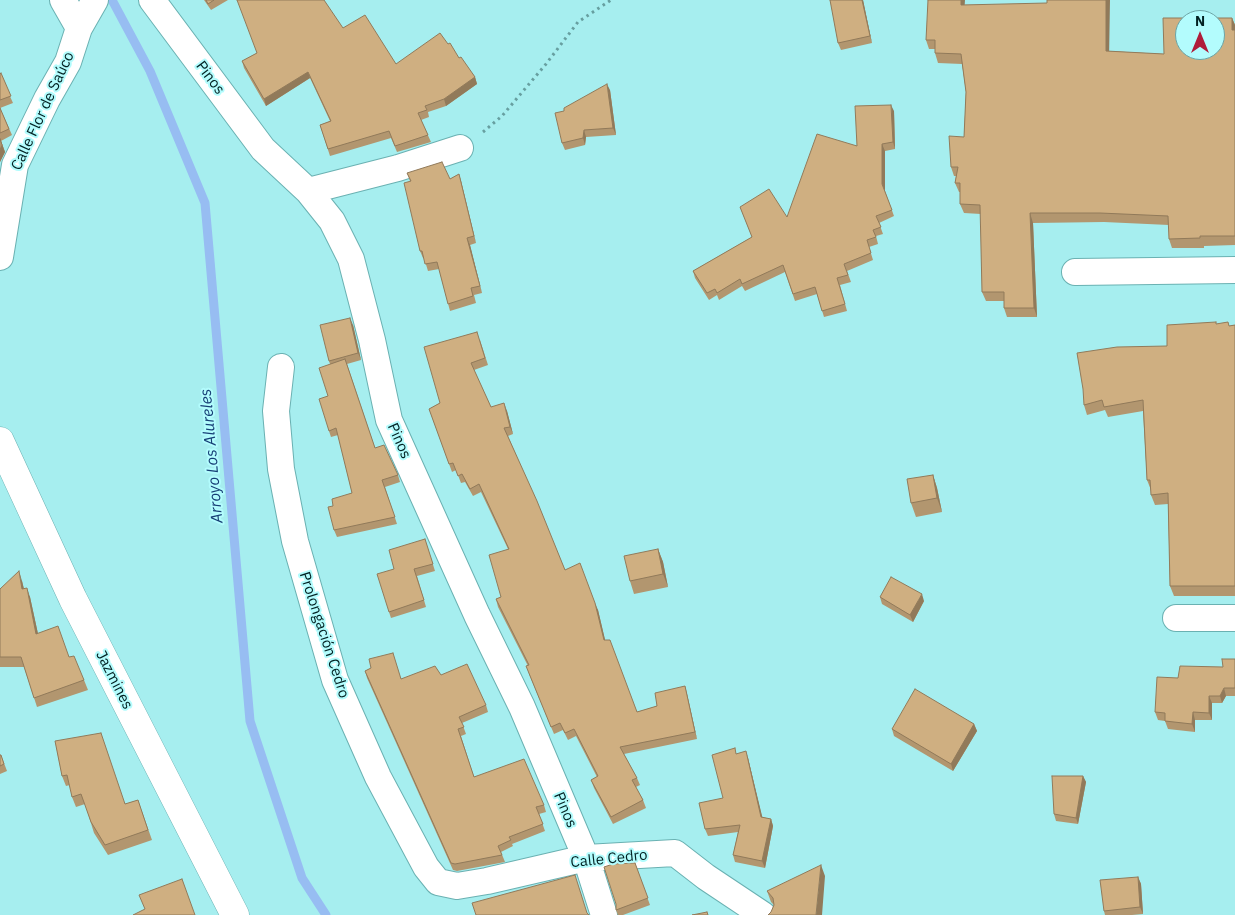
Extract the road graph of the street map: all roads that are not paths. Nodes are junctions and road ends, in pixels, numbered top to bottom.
1 (63, 0) edge
2 (95, 0) edge
3 (152, 0) edge
4 (79, 28) junction
5 (460, 148) road end
6 (308, 191) junction
7 (0, 257) edge
8 (1235, 270) edge
9 (1075, 272) dead end
10 (281, 367) dead end
11 (0, 441) edge
12 (1176, 618) dead end
13 (1235, 618) edge
14 (586, 858) junction
15 (438, 882) joint
16 (235, 915) edge
17 (604, 915) edge
18 (763, 915) edge

1 - 4 street
2 - 4 street, Calle Flor de Saúco
3 - 6 street, Pinos
4 - 7 street, Calle Flor de Saúco
5 - 6 street
6 - 14 street, Pinos
8 - 9 street
10 - 15 street, Prolongación Cedro
11 - 16 main road, Jazmines
12 - 13 street
14 - 15 street, Calle Cedro
14 - 17 street, Pinos
14 - 18 street, Calle Cedro

